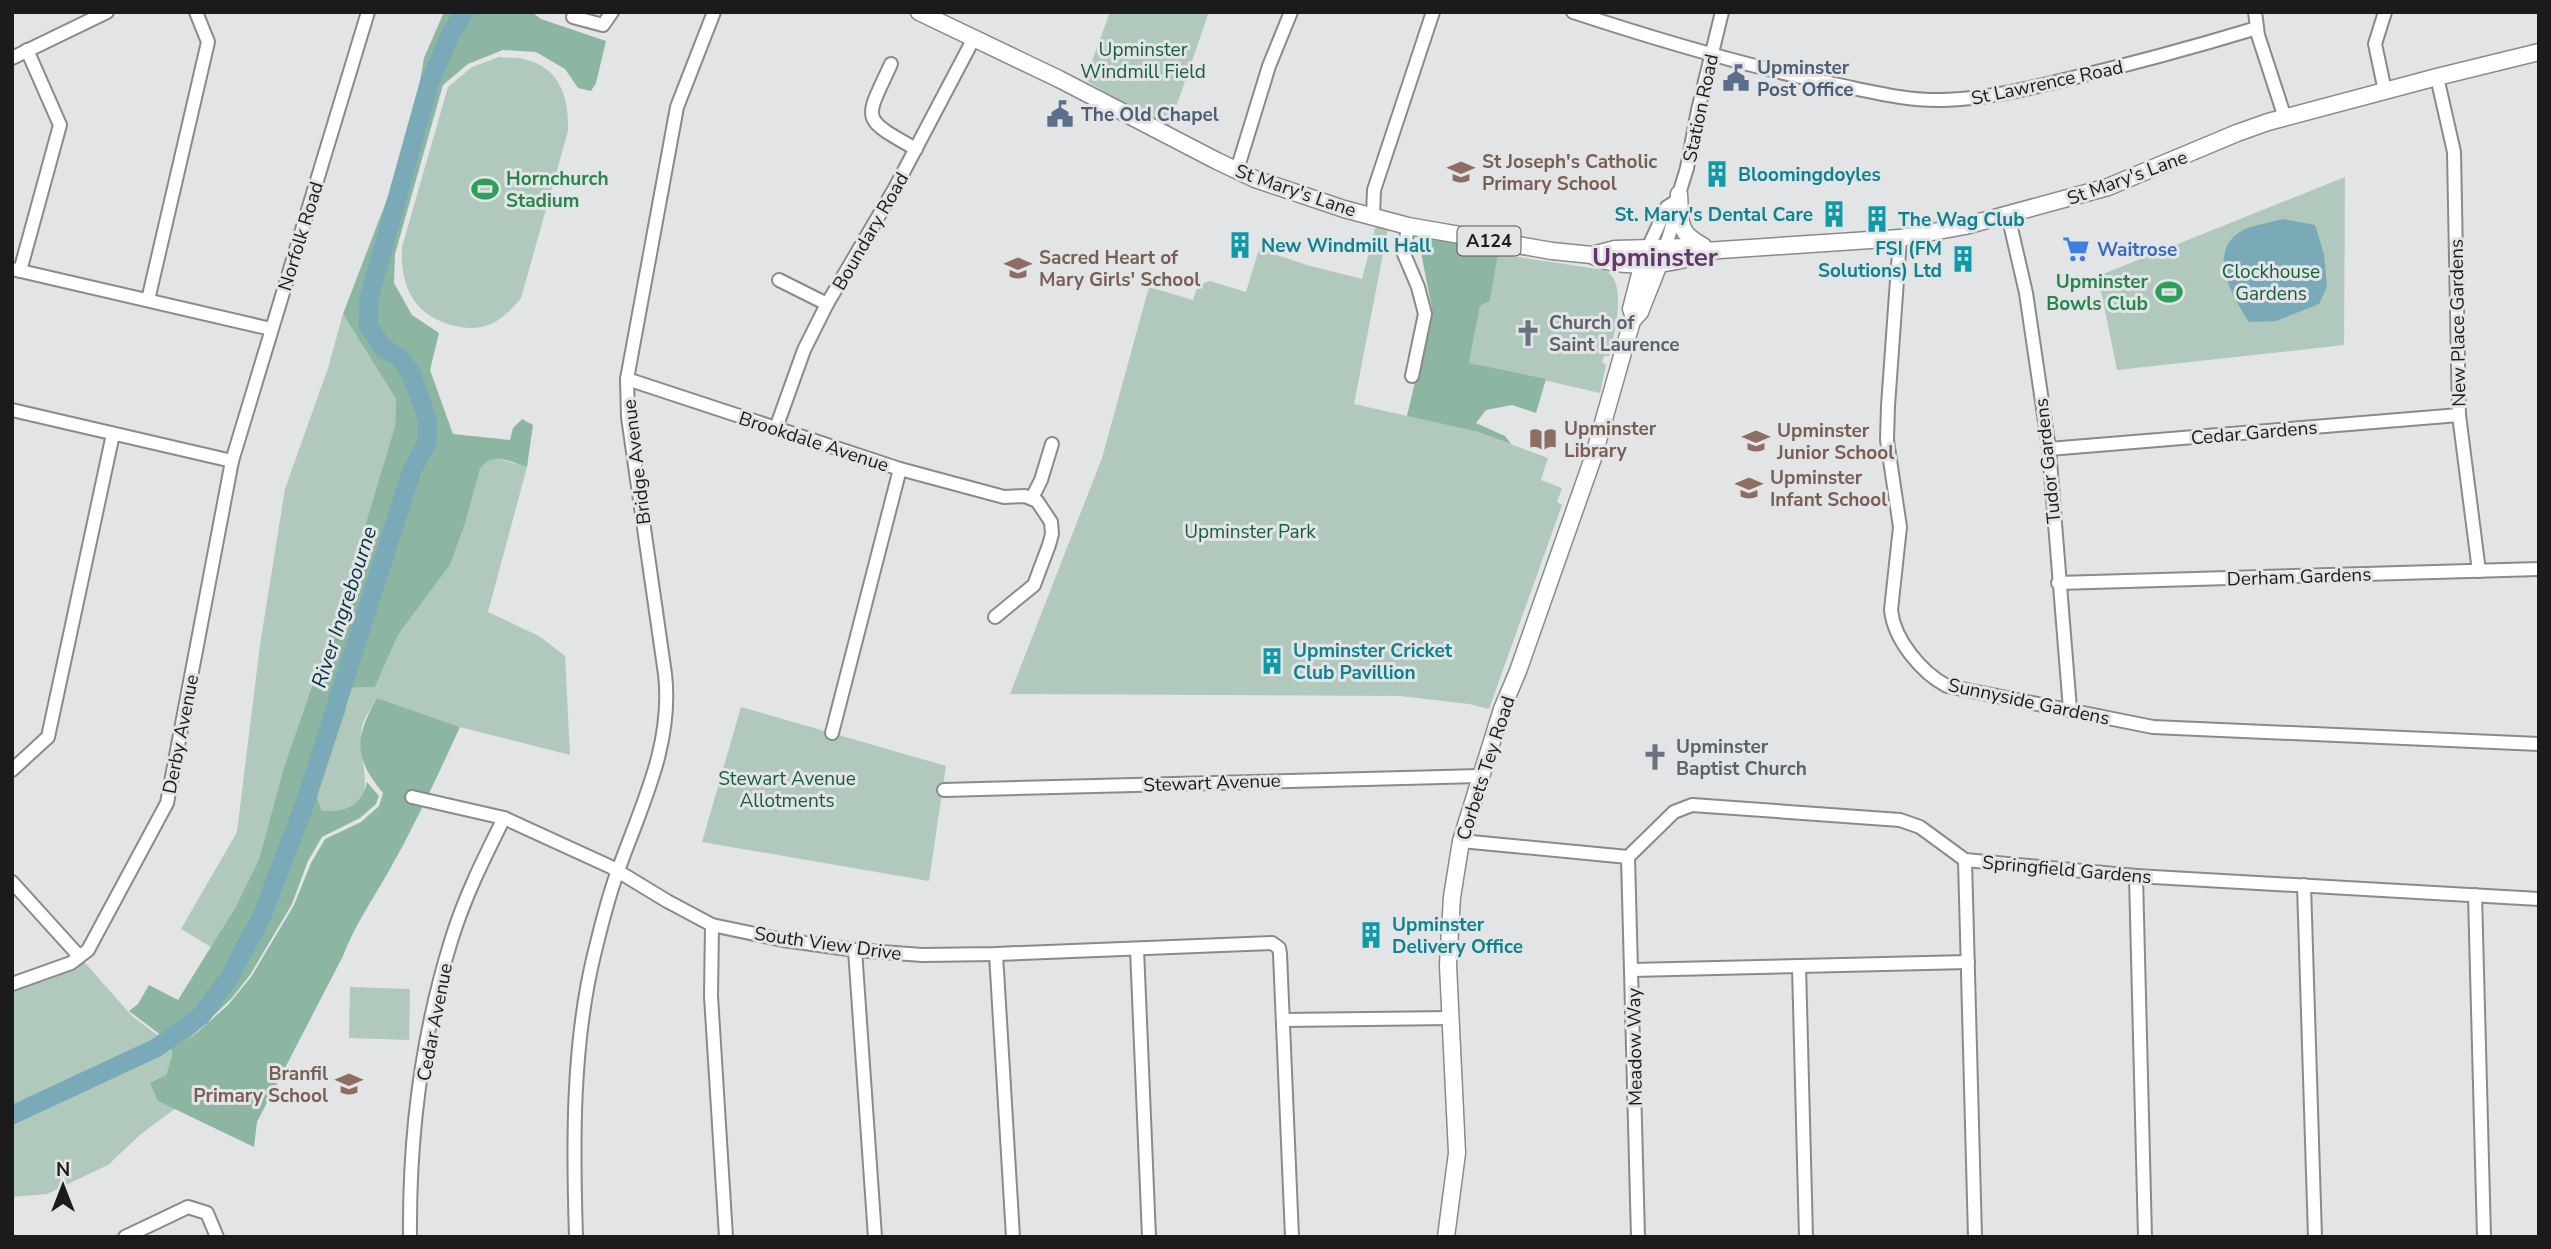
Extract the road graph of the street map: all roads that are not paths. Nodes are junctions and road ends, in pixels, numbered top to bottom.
1 (107, 12) edge
2 (196, 12) edge
3 (368, 12) edge
4 (612, 12) edge
5 (714, 12) edge
6 (919, 12) edge
7 (1291, 12) edge
8 (1433, 12) edge
9 (1573, 12) edge
10 (1722, 12) edge
11 (2255, 12) edge
12 (2385, 12) edge
13 (938, 16) edge
14 (573, 17) dead end
15 (2257, 28) junction
16 (974, 38) junction
17 (27, 50) junction
18 (2539, 52) edge
19 (1712, 54) junction
20 (12, 58) edge
21 (891, 64) dead end
22 (2437, 77) junction
23 (2385, 91) junction
24 (2285, 118) junction
25 (916, 149) junction
26 (1237, 170) junction
27 (1677, 198) junction
28 (2008, 215) junction
29 (1373, 216) junction
30 (1408, 226) junction
31 (1900, 238) junction
32 (1708, 251) junction
33 (1592, 255) junction
34 (1662, 255) junction
35 (1645, 257) junction
36 (1616, 264) junction
37 (16, 270) edge
38 (779, 280) dead end
39 (148, 300) junction
40 (827, 304) junction
41 (1633, 319) junction
42 (271, 329) junction
43 (1412, 376) dead end
44 (628, 379) junction
45 (12, 410) edge
46 (2459, 415) junction
47 (776, 428) junction
48 (113, 434) junction
49 (1052, 444) dead end
50 (2049, 449) junction
51 (232, 461) junction
52 (900, 469) junction
53 (1032, 498) junction
54 (2539, 569) edge
55 (2479, 571) junction
56 (2058, 583) junction
57 (995, 617) dead end
58 (2070, 709) junction
59 (832, 733) dead end
60 (2539, 744) edge
61 (12, 770) edge
62 (1480, 776) junction
63 (944, 790) dead end
64 (412, 797) dead end
65 (504, 818) junction
66 (1461, 841) junction
67 (1628, 857) junction
68 (1965, 860) junction
69 (617, 871) junction
70 (2136, 876) junction
71 (12, 882) edge
72 (2304, 885) junction
73 (2475, 895) junction
74 (2539, 899) edge
75 (712, 925) junction
76 (1137, 949) junction
77 (855, 950) junction
78 (996, 954) junction
79 (79, 956) junction
80 (1968, 962) junction
81 (1799, 966) junction
82 (1632, 970) junction
83 (12, 984) edge
84 (1450, 1018) junction
85 (1284, 1020) junction
86 (125, 1237) edge
87 (217, 1237) edge
88 (410, 1237) edge
89 (576, 1237) edge
90 (726, 1237) edge
91 (875, 1237) edge
92 (1013, 1237) edge
93 (1149, 1237) edge
94 (1292, 1237) edge
95 (1446, 1237) edge
96 (1638, 1237) edge
97 (1806, 1237) edge
98 (1975, 1237) edge
99 (2146, 1237) edge
100 (2315, 1237) edge
101 (2484, 1237) edge

1 - 17 street
2 - 39 street
3 - 42 street, Norfolk Road
4 - 14 street
5 - 44 street, Bridge Avenue
6 - 13 main road, St Mary's Lane / A124
7 - 26 street
8 - 29 street
9 - 19 street, St Lawrence Road
10 - 19 street, Station Road
11 - 15 street
12 - 23 street
13 - 16 main road, St Mary's Lane / A124
15 - 19 street, St Lawrence Road
15 - 24 street
16 - 25 street, Boundary Road
16 - 26 main road, St Mary's Lane / A124
17 - 20 street
17 - 37 street
18 - 22 main road, St Mary's Lane
19 - 27 street, Station Road
21 - 25 street
22 - 23 main road, St Mary's Lane
22 - 46 street, New Place Gardens
23 - 24 main road, St Mary's Lane
24 - 28 main road, St Mary's Lane
25 - 40 street, Boundary Road
26 - 29 main road, St Mary's Lane / A124
27 - 32 main road
27 - 34 street, Station Road
27 - 35 street, Station Road
28 - 31 main road, St Mary's Lane
28 - 50 street, Tudor Gardens
29 - 30 main road, St Mary's Lane / A124
30 - 33 main road, St Mary's Lane / A124
30 - 43 street
31 - 32 main road, St Mary's Lane
31 - 58 street, Sunnyside Gardens
32 - 34 main road, St Mary's Lane
33 - 35 main road, St Mary's Lane / A124
33 - 36 main road
34 - 35 main road, St Mary's Lane / A124
34 - 41 main road, Corbets Tey Road
35 - 36 main road, St Mary's Lane / A124
35 - 41 main road, Corbets Tey Road
36 - 41 main road
37 - 39 street
38 - 40 street
39 - 42 street
40 - 47 street, Boundary Road
41 - 62 main road, Corbets Tey Road
42 - 51 street, Norfolk Road
44 - 47 street, Brookdale Avenue
44 - 69 street, Bridge Avenue
45 - 48 street
46 - 50 street, Cedar Gardens
46 - 55 street, New Place Gardens
47 - 52 street, Brookdale Avenue
48 - 51 street
48 - 61 street
49 - 53 street
50 - 56 street, Tudor Gardens
51 - 79 street, Derby Avenue
52 - 53 street
52 - 59 street, Brookdale Avenue
53 - 57 street
54 - 55 street, Derham Gardens
55 - 56 street, Derham Gardens
56 - 58 street, Tudor Gardens
58 - 60 street, Sunnyside Gardens
62 - 63 street, Stewart Avenue
62 - 66 main road, Corbets Tey Road
64 - 65 street, South View Drive
65 - 69 street, South View Drive
65 - 88 street, Cedar Avenue
66 - 67 street
66 - 84 main road, Corbets Tey Road
67 - 68 street, Springfield Gardens
67 - 82 street, Meadow Way
68 - 70 street, Springfield Gardens
68 - 80 street
69 - 75 street, South View Drive
69 - 89 street, Bridge Avenue
70 - 72 street, Springfield Gardens
70 - 99 street
71 - 79 street
72 - 73 street, Springfield Gardens
72 - 100 street
73 - 74 street, Springfield Gardens
73 - 101 street
75 - 77 street, South View Drive
75 - 90 street
76 - 78 street, South View Drive
76 - 85 street, South View Drive
76 - 93 street
77 - 78 street, South View Drive
77 - 91 street
78 - 92 street
79 - 83 street, Derby Avenue
80 - 81 street
80 - 98 street
81 - 82 street
81 - 97 street
82 - 96 street, Meadow Way
84 - 85 street
84 - 95 main road, Corbets Tey Road
85 - 94 street
86 - 87 street

